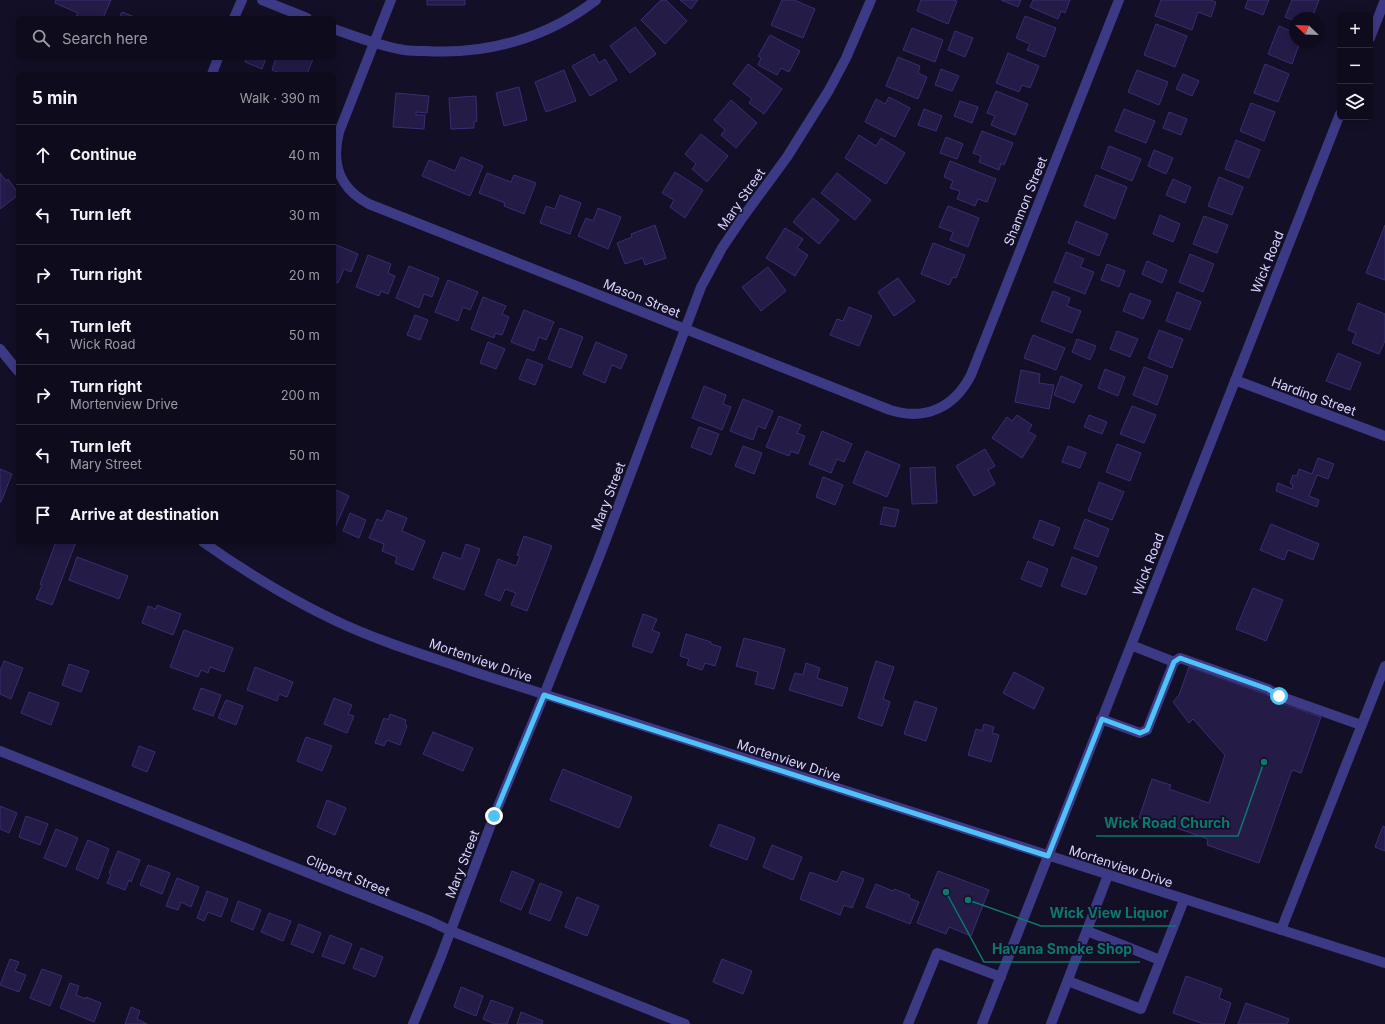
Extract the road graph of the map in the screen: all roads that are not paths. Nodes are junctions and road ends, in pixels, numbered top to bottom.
1 (242, 0) edge
2 (262, 0) edge
3 (391, 0) edge
4 (596, 0) edge
5 (871, 0) edge
6 (1119, 0) edge
7 (1385, 0) edge
8 (1383, 12) edge
9 (235, 16) edge
10 (302, 16) edge
11 (336, 30) edge
12 (1373, 32) edge
13 (374, 42) junction
14 (217, 60) edge
15 (213, 72) edge
16 (1338, 120) edge
17 (336, 146) edge
18 (336, 160) edge
19 (685, 330) junction
20 (0, 349) edge
21 (16, 369) edge
22 (1235, 380) junction
23 (945, 405) joint
24 (1385, 436) edge
25 (206, 544) edge
26 (1131, 645) junction
27 (1174, 662) junction
28 (1385, 666) edge
29 (544, 695) junction
30 (1102, 719) junction
31 (1361, 725) junction
32 (0, 751) edge
33 (1048, 856) junction
34 (1108, 875) junction
35 (1184, 900) junction
36 (1280, 930) junction
37 (450, 931) junction
38 (1087, 931) junction
39 (1160, 960) junction
40 (1385, 963) edge
41 (1001, 977) junction
42 (1068, 981) junction
43 (413, 1024) edge
44 (685, 1024) edge
45 (908, 1024) edge
46 (982, 1024) edge
47 (1051, 1024) edge

1 - 9 street
2 - 10 street
3 - 13 street
4 - 13 street
5 - 19 street, Mary Street
6 - 23 street, Shannon Street
7 - 8 street
8 - 12 street
11 - 13 street
13 - 17 street, Mason Street
14 - 15 street
16 - 22 street, Wick Road
18 - 19 street, Mason Street
19 - 23 street, Mason Street
19 - 29 street, Mary Street
20 - 21 street
22 - 24 street, Harding Street
22 - 26 street, Wick Road
25 - 29 street, Mortenview Drive
26 - 27 street
26 - 30 street, Wick Road
27 - 30 street
27 - 31 street
28 - 31 street
29 - 33 street, Mortenview Drive
29 - 37 street, Mary Street
30 - 33 street, Wick Road
31 - 36 street
32 - 37 street, Clippert Street
33 - 34 street, Mortenview Drive
33 - 41 street, Wick Road
34 - 35 street, Mortenview Drive
34 - 38 street
35 - 36 street, Mortenview Drive
35 - 39 street
36 - 40 street, Mortenview Drive
37 - 43 street, Mary Street
37 - 44 street, Clippert Street
38 - 39 street
38 - 42 street
39 - 42 street
41 - 45 street
41 - 46 street, Wick Road
42 - 47 street

